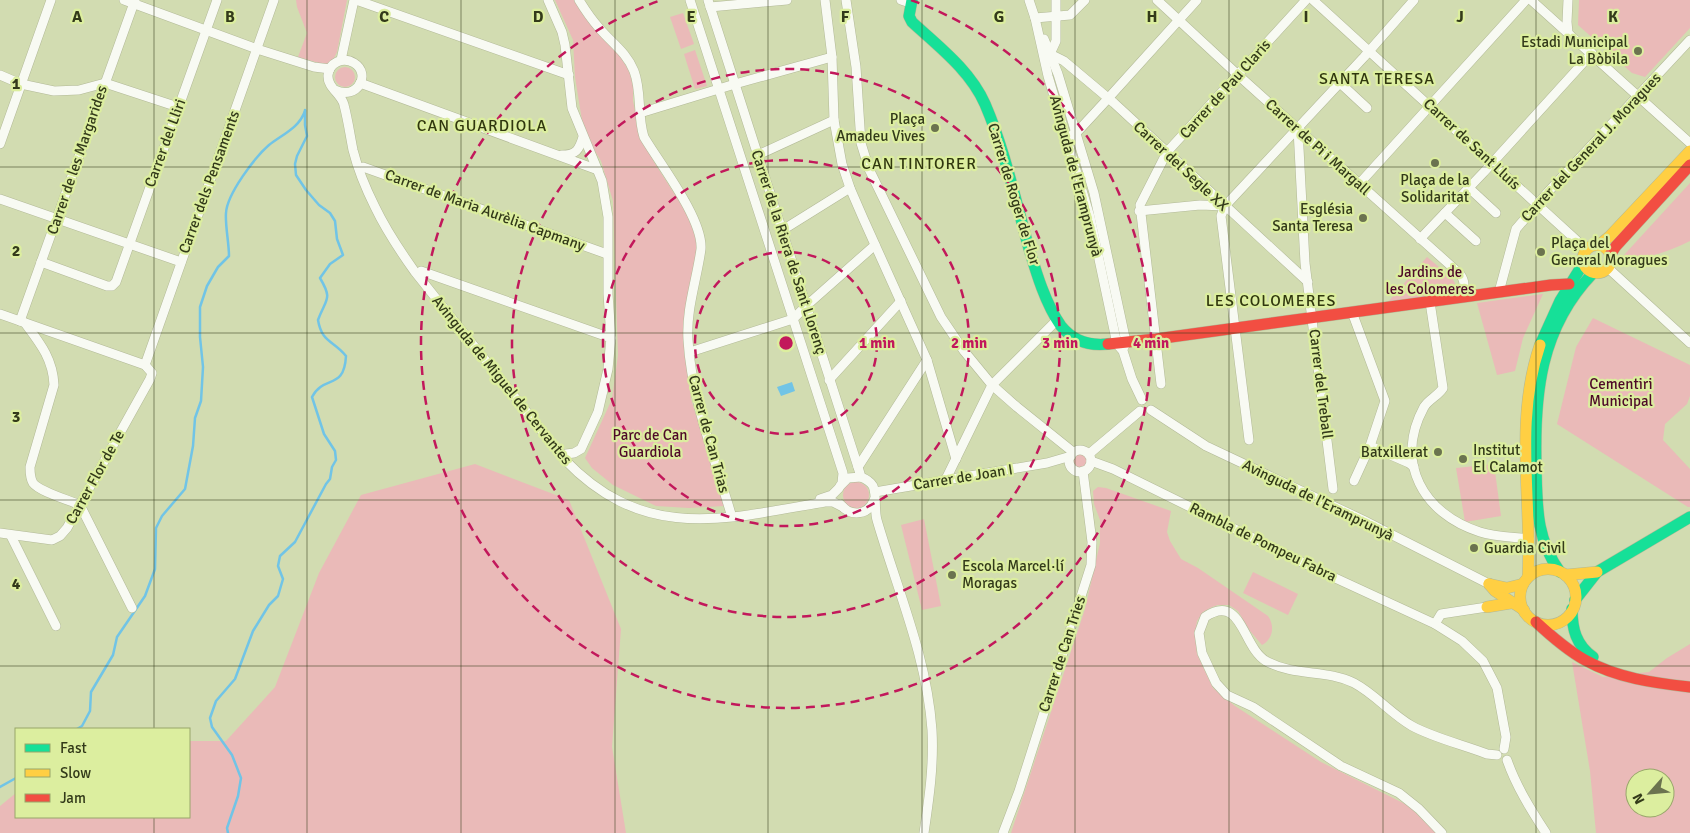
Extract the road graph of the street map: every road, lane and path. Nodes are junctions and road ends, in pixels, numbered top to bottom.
1 (51, 0) edge
2 (124, 0) edge
3 (217, 0) edge
4 (274, 0) edge
5 (355, 0) edge
6 (548, 0) edge
7 (579, 0) edge
8 (690, 0) edge
9 (787, 0) edge
10 (825, 0) edge
11 (846, 0) edge
12 (901, 0) edge
13 (911, 0) edge
14 (1029, 0) edge
15 (1056, 0) edge
16 (1085, 0) edge
17 (1158, 0) edge
18 (1197, 0) edge
19 (1306, 0) edge
20 (1314, 0) edge
21 (1414, 0) edge
22 (1526, 0) edge
23 (1531, 0) edge
24 (1568, 0) edge
25 (135, 2) edge
26 (709, 3) edge
27 (1056, 16) junction
28 (1035, 18) junction
29 (1178, 20) junction
30 (206, 30) junction
31 (1568, 33) junction
32 (1690, 40) edge
33 (258, 49) junction
34 (1369, 51) junction
35 (1592, 52) junction
36 (1050, 54) junction
37 (832, 57) junction
38 (341, 60) junction
39 (330, 69) junction
40 (0, 75) edge
41 (569, 75) junction
42 (1238, 75) junction
43 (104, 82) junction
44 (360, 83) junction
45 (1340, 83) junction
46 (21, 84) junction
47 (735, 84) junction
48 (718, 89) junction
49 (335, 90) junction
50 (354, 91) junction
51 (1638, 95) junction
52 (1108, 98) junction
53 (1431, 106) junction
54 (178, 107) junction
55 (1367, 108) dead end
56 (640, 114) junction
57 (834, 120) junction
58 (1298, 129) junction
59 (1076, 132) junction
60 (582, 137) junction
61 (1068, 139) junction
62 (1690, 143) edge
63 (0, 144) edge
64 (1690, 151) edge
65 (1167, 152) junction
66 (560, 155) junction
67 (758, 155) junction
68 (1492, 162) junction
69 (363, 166) junction
70 (1690, 166) edge
71 (598, 170) junction
72 (1359, 184) junction
73 (850, 188) junction
74 (1469, 188) junction
75 (0, 199) edge
76 (1537, 204) junction
77 (1225, 206) junction
78 (1139, 211) junction
79 (1445, 212) junction
80 (1496, 213) dead end
81 (56, 220) junction
82 (781, 231) junction
83 (1420, 239) junction
84 (1476, 241) dead end
85 (129, 245) junction
86 (875, 245) junction
87 (1599, 245) junction
88 (1586, 249) junction
89 (607, 254) junction
90 (1610, 255) junction
91 (41, 262) junction
92 (181, 262) junction
93 (1583, 264) junction
94 (1608, 268) junction
95 (421, 271) junction
96 (1594, 273) junction
97 (1308, 282) junction
98 (1570, 284) junction
99 (1499, 292) junction
100 (1457, 298) junction
101 (900, 301) junction
102 (1430, 302) junction
103 (806, 306) junction
104 (1352, 312) junction
105 (0, 314) edge
106 (1312, 317) junction
107 (794, 319) junction
108 (1057, 320) junction
109 (22, 322) junction
110 (1235, 328) junction
111 (611, 338) junction
112 (1156, 339) junction
113 (1690, 343) edge
114 (1122, 346) junction
115 (690, 352) junction
116 (927, 360) junction
117 (144, 365) junction
118 (829, 380) junction
119 (1161, 384) dead end
120 (992, 385) junction
121 (1142, 400) junction
122 (1151, 410) junction
123 (1140, 411) junction
124 (1249, 440) dead end
125 (1370, 446) junction
126 (566, 454) junction
127 (1072, 454) junction
128 (1090, 458) junction
129 (956, 459) junction
130 (1051, 462) junction
131 (1071, 466) junction
132 (858, 467) junction
133 (1414, 467) junction
134 (1083, 471) junction
135 (861, 477) junction
136 (945, 481) junction
137 (1354, 481) dead end
138 (841, 486) junction
139 (1333, 489) dead end
140 (874, 496) junction
141 (80, 505) junction
142 (843, 508) junction
143 (864, 512) junction
144 (731, 514) junction
145 (1690, 517) edge
146 (877, 520) junction
147 (0, 533) edge
148 (12, 536) junction
149 (1530, 539) junction
150 (1597, 572) junction
151 (1562, 573) junction
152 (1526, 580) junction
153 (1492, 588) junction
154 (1511, 602) junction
155 (1574, 604) junction
156 (1488, 607) junction
157 (132, 608) dead end
158 (1524, 610) junction
159 (1535, 621) junction
160 (1434, 624) junction
161 (56, 626) dead end
162 (1690, 682) edge
163 (1690, 687) edge
164 (1501, 752) junction
165 (1004, 832) edge
166 (924, 833) edge
167 (1442, 833) edge
168 (1546, 833) edge

1 - 46 street
2 - 25 street
3 - 30 street, Carrer del Lliri
4 - 33 street, Carrer dels Pensaments
5 - 38 street
5 - 41 street
6 - 41 street
7 - 56 street, Carrer de Can Trias
8 - 48 street
9 - 26 street
10 - 37 street
11 - 120 street
12 - 13 street
13 - 108 main road, Carrer de Roger de Flor
14 - 28 street, Avinguda de l'Eramprunyà
15 - 27 street
16 - 27 street
17 - 29 street, Carrer de Pi i Margall
18 - 29 street
19 - 42 street, Carrer de Pau Claris
20 - 34 street, Carrer de Sant Lluís
21 - 34 street
22 - 53 street
23 - 31 street
24 - 31 street
25 - 30 street
25 - 43 street, Carrer de les Margarides
26 - 47 street, Carrer de la Riera de Sant Llorenç
27 - 28 street
27 - 36 street
28 - 36 street, Avinguda de l'Eramprunyà
28 - 61 street, Avinguda de l'Eramprunyà
29 - 42 street, Carrer de Pi i Margall
29 - 52 street
30 - 33 street
30 - 54 street, Carrer del Lliri
31 - 35 street
32 - 51 street, Carrer del General J. Moragues
33 - 39 street
33 - 92 street, Carrer dels Pensaments
34 - 45 street
34 - 53 street, Carrer de Sant Lluís
35 - 51 street
35 - 68 street
36 - 52 street, Carrer del Segle XX
36 - 59 street, Avinguda de l'Eramprunyà
37 - 47 street
37 - 57 street
38 - 39 street
38 - 44 street
39 - 49 street
40 - 46 street
41 - 60 street
42 - 58 street, Carrer de Pi i Margall
42 - 65 street, Carrer de Pau Claris
43 - 46 street
43 - 54 street
43 - 81 street, Carrer de les Margarides
44 - 50 street
44 - 66 street
45 - 55 street
45 - 58 street
46 - 63 street
47 - 48 street
47 - 67 street, Carrer de la Riera de Sant Llorenç
48 - 56 street
48 - 107 street
49 - 50 street
49 - 142 street, Avinguda de Miguel de Cervantes
50 - 69 street, Avinguda de Miguel de Cervantes
51 - 62 street
51 - 76 street, Carrer del General J. Moragues
52 - 59 street
52 - 65 street, Carrer del Segle XX
53 - 68 street, Carrer de Sant Lluís
53 - 72 street
54 - 85 street, Carrer del Lliri
56 - 115 street, Carrer de Can Trias
57 - 67 street
57 - 73 street
58 - 72 street, Carrer de Pi i Margall
58 - 77 street
58 - 97 street, Carrer del Treball
59 - 61 street
59 - 114 street, Avinguda de l'Eramprunyà
60 - 66 street
60 - 71 street
61 - 114 street, Avinguda de l'Eramprunyà
64 - 87 main road
65 - 77 street, Carrer del Segle XX
65 - 78 street, Carrer de Pau Claris
66 - 71 street
67 - 82 street, Carrer de la Riera de Sant Llorenç
68 - 74 street
68 - 76 street, Carrer de Sant Lluís
69 - 89 street, Carrer de Maria Aurèlia Capmany
69 - 95 street, Avinguda de Miguel de Cervantes
70 - 90 main road
71 - 89 street
72 - 83 street, Carrer de Pi i Margall
73 - 82 street
73 - 86 street
74 - 79 street
74 - 80 street
75 - 81 street
76 - 88 street, Carrer de Sant Lluís
76 - 99 street, Carrer del General J. Moragues
77 - 78 street
77 - 97 street, Carrer del Segle XX
77 - 110 street
78 - 112 street
79 - 83 street
79 - 84 street
81 - 85 street
81 - 91 street, Carrer de les Margarides
82 - 103 street, Carrer de la Riera de Sant Llorenç
83 - 100 street, Carrer de Pi i Margall
85 - 91 street, Carrer del Lliri
85 - 92 street
86 - 101 street
86 - 103 street
87 - 88 main road
87 - 90 main road
88 - 93 main road
89 - 111 street
90 - 94 main road
91 - 109 street, Carrer de les Margarides
92 - 117 street, Carrer dels Pensaments
93 - 96 main road
93 - 98 main road
94 - 96 main road
94 - 113 street
95 - 111 street
95 - 126 street, Avinguda de Miguel de Cervantes
96 - 151 main road
97 - 106 street, Carrer del Treball
98 - 99 main road, Carrer de Roger de Flor
98 - 149 main road
99 - 100 main road, Carrer de Roger de Flor
100 - 102 main road, Carrer de Roger de Flor
101 - 116 street
101 - 118 street
102 - 104 main road, Carrer de Roger de Flor
102 - 133 street
103 - 107 street
103 - 118 street, Carrer de la Riera de Sant Llorenç
104 - 106 main road, Carrer de Roger de Flor
104 - 125 street
105 - 109 street
106 - 110 main road, Carrer de Roger de Flor
106 - 139 street, Carrer del Treball
107 - 115 street
107 - 138 street
108 - 114 main road, Carrer de Roger de Flor
108 - 120 street
109 - 117 street
109 - 141 street
110 - 112 main road, Carrer de Roger de Flor
110 - 124 street
111 - 126 street
112 - 114 main road, Carrer de Roger de Flor
112 - 119 street
114 - 121 street, Avinguda de l'Eramprunyà
115 - 144 street, Carrer de Can Trias
116 - 129 street
116 - 132 street
117 - 141 street, Carrer Flor de Te
118 - 132 street, Carrer de la Riera de Sant Llorenç
120 - 127 street
120 - 129 street
121 - 122 street
121 - 123 street
122 - 123 street
122 - 153 street, Avinguda de l'Eramprunyà
123 - 128 street
125 - 133 street
125 - 137 street
126 - 144 street, Avinguda de Miguel de Cervantes
127 - 128 street
127 - 130 street, Carrer de Joan I
127 - 131 street
128 - 134 street
128 - 160 street, Rambla de Pompeu Fabra
129 - 136 street
130 - 131 street, Carrer de Joan I
130 - 136 street, Carrer de Joan I
131 - 134 street
132 - 135 street, Carrer de la Riera de Sant Llorenç
133 - 149 street
134 - 165 street, Carrer de Can Tries
135 - 138 street
135 - 140 street, Carrer de la Riera de Sant Llorenç
136 - 140 street, Carrer de Joan I
138 - 142 street
138 - 144 street, Avinguda de Miguel de Cervantes
140 - 143 street
140 - 146 street
141 - 148 street, Carrer Flor de Te
141 - 157 street
142 - 143 street
143 - 146 street
145 - 150 main road
146 - 166 street
147 - 148 street, Carrer Flor de Te
148 - 161 street
149 - 152 main road
150 - 151 main road
150 - 155 main road
151 - 152 main road
151 - 155 main road
152 - 153 main road
152 - 158 main road
153 - 154 main road
153 - 156 main road
154 - 156 main road
154 - 158 main road
155 - 159 main road
155 - 162 main road
156 - 160 street
158 - 159 main road
159 - 163 main road
160 - 164 street, Rambla de Pompeu Fabra
164 - 167 street
164 - 168 street

